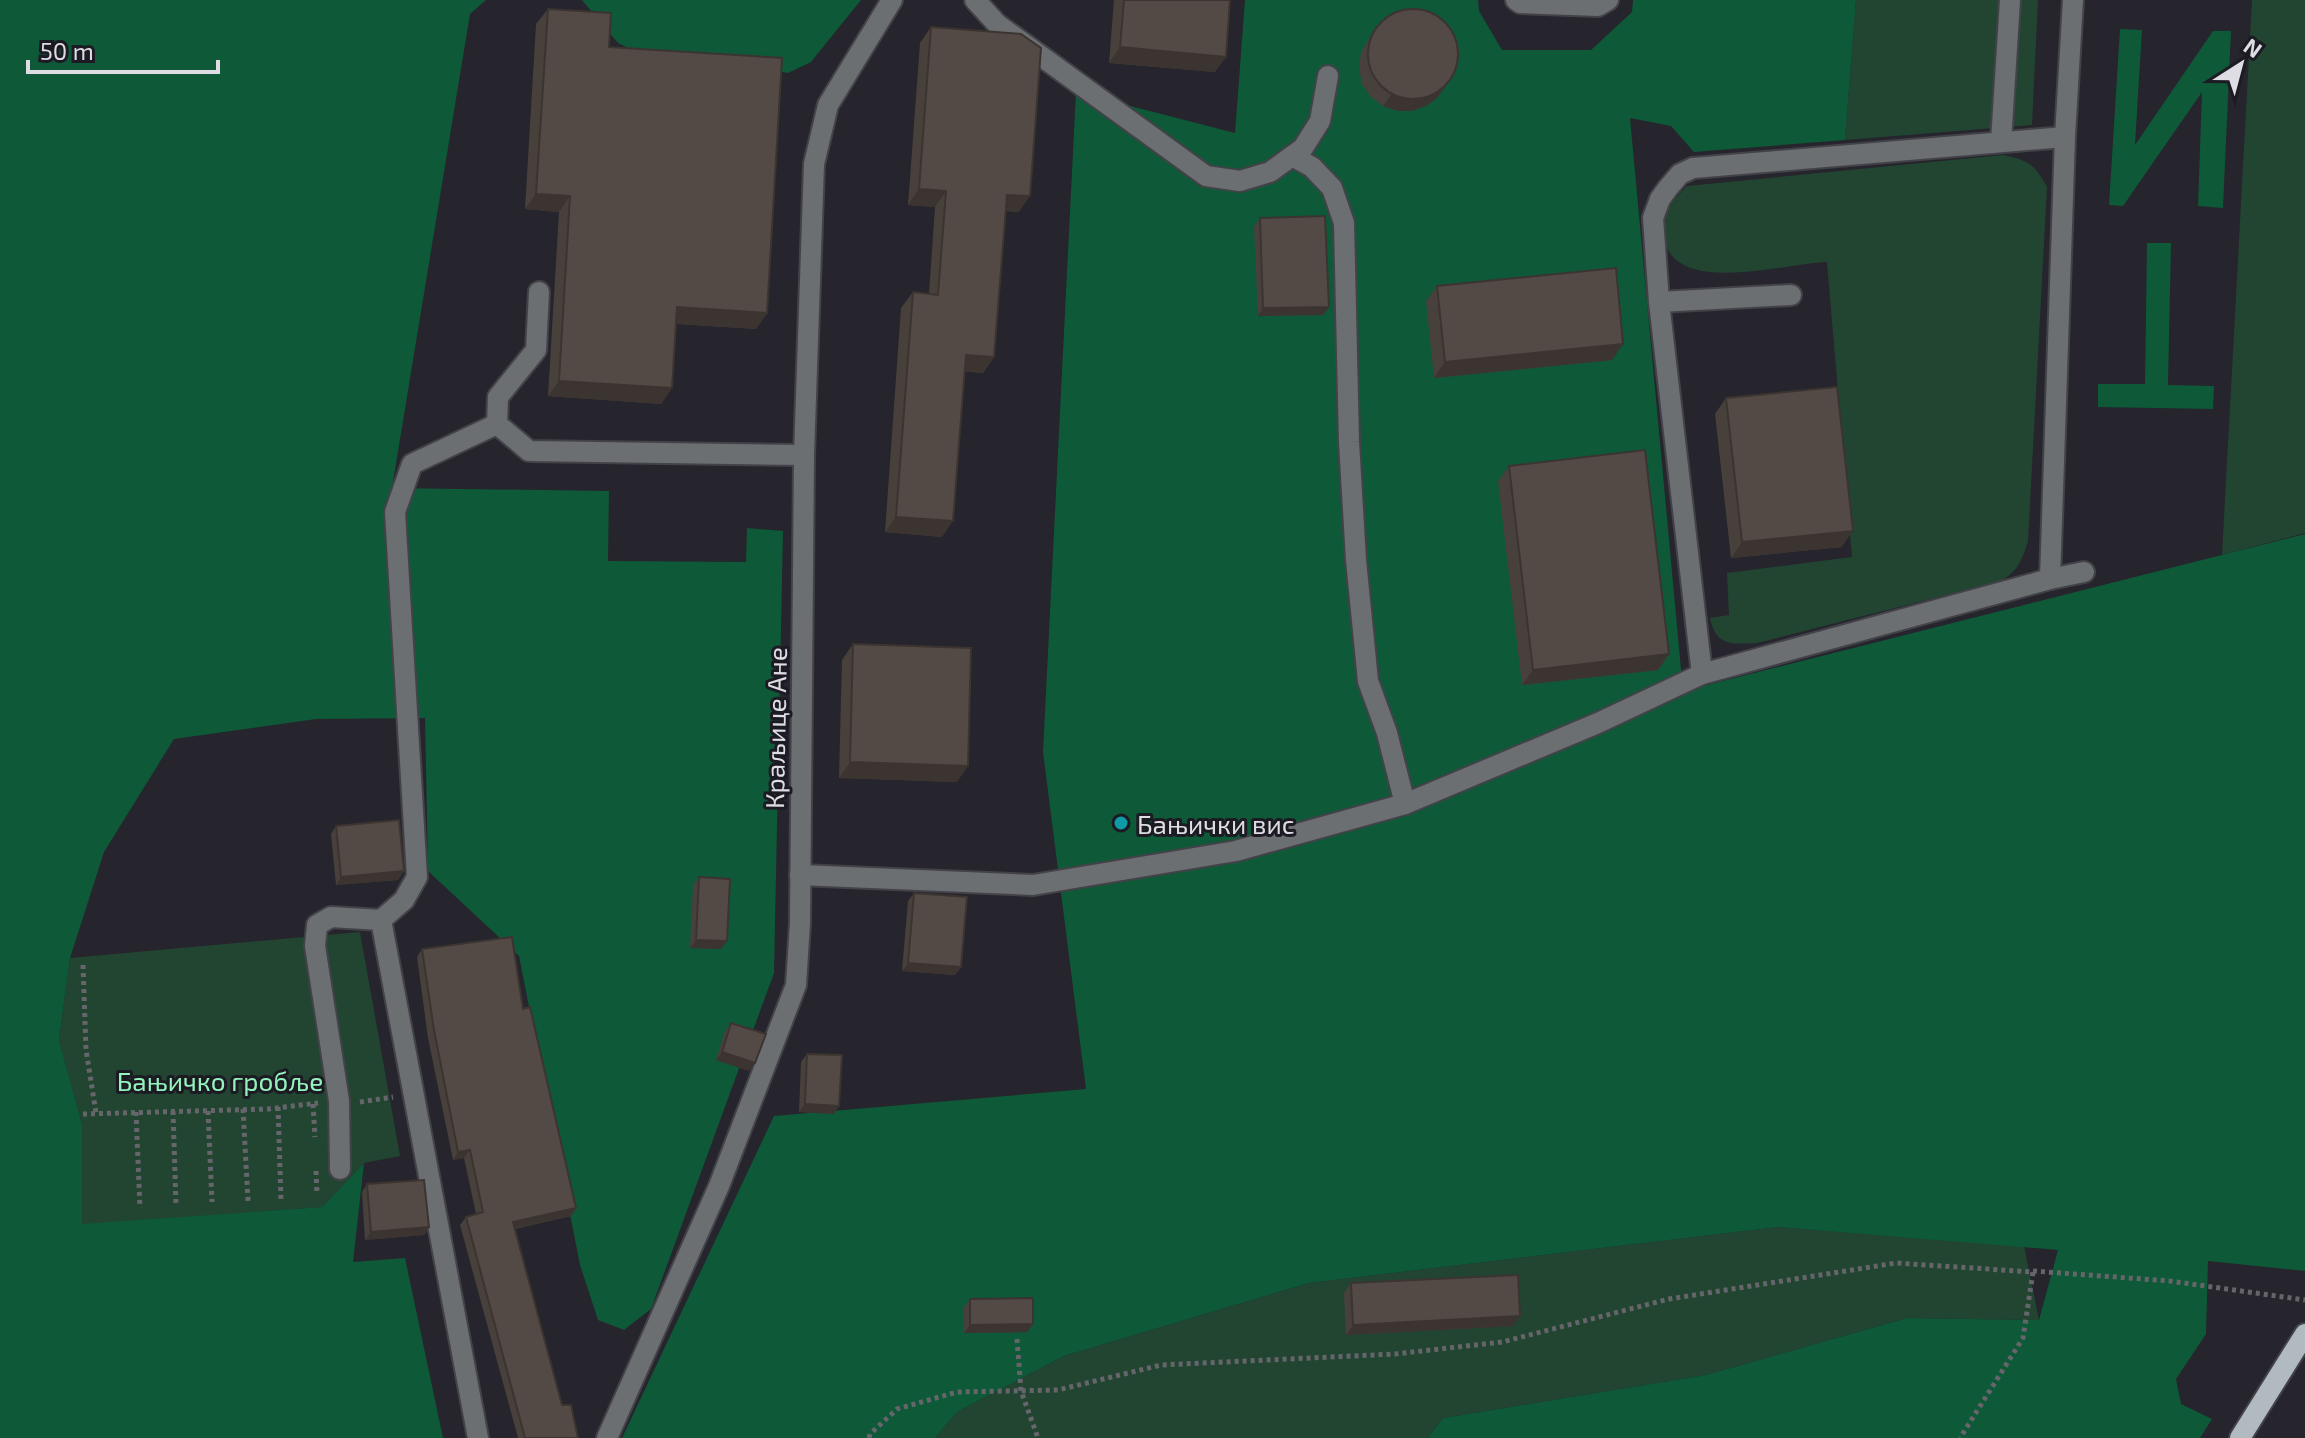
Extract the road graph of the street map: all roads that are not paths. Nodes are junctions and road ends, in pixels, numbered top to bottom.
1 (892, 0) edge
2 (975, 0) edge
3 (1516, 0) edge
4 (1608, 0) edge
5 (2010, 0) edge
6 (2073, 0) edge
7 (1328, 76) dead end
8 (2065, 137) junction
9 (2001, 142) junction
10 (1292, 156) junction
11 (539, 292) dead end
12 (1791, 295) dead end
13 (1659, 302) junction
14 (497, 424) junction
15 (804, 455) junction
16 (2084, 572) dead end
17 (2050, 579) junction
18 (1702, 674) junction
19 (1405, 804) junction
20 (800, 875) junction
21 (381, 920) junction
22 (340, 1169) dead end
23 (2305, 1334) edge
24 (478, 1438) edge
25 (607, 1438) edge
26 (2240, 1438) edge

1 - 15 street, Краљице Ане
2 - 10 street
3 - 4 street
5 - 9 street
6 - 8 street
7 - 10 street
8 - 9 street
8 - 17 street
9 - 13 street
10 - 19 street
11 - 14 street
12 - 13 street
13 - 18 street
14 - 15 street
14 - 21 street
15 - 20 street, Краљице Ане
16 - 17 street
17 - 18 street
18 - 19 street
19 - 20 street
20 - 25 street, Краљице Ане
21 - 22 street
21 - 24 street
23 - 26 main road

